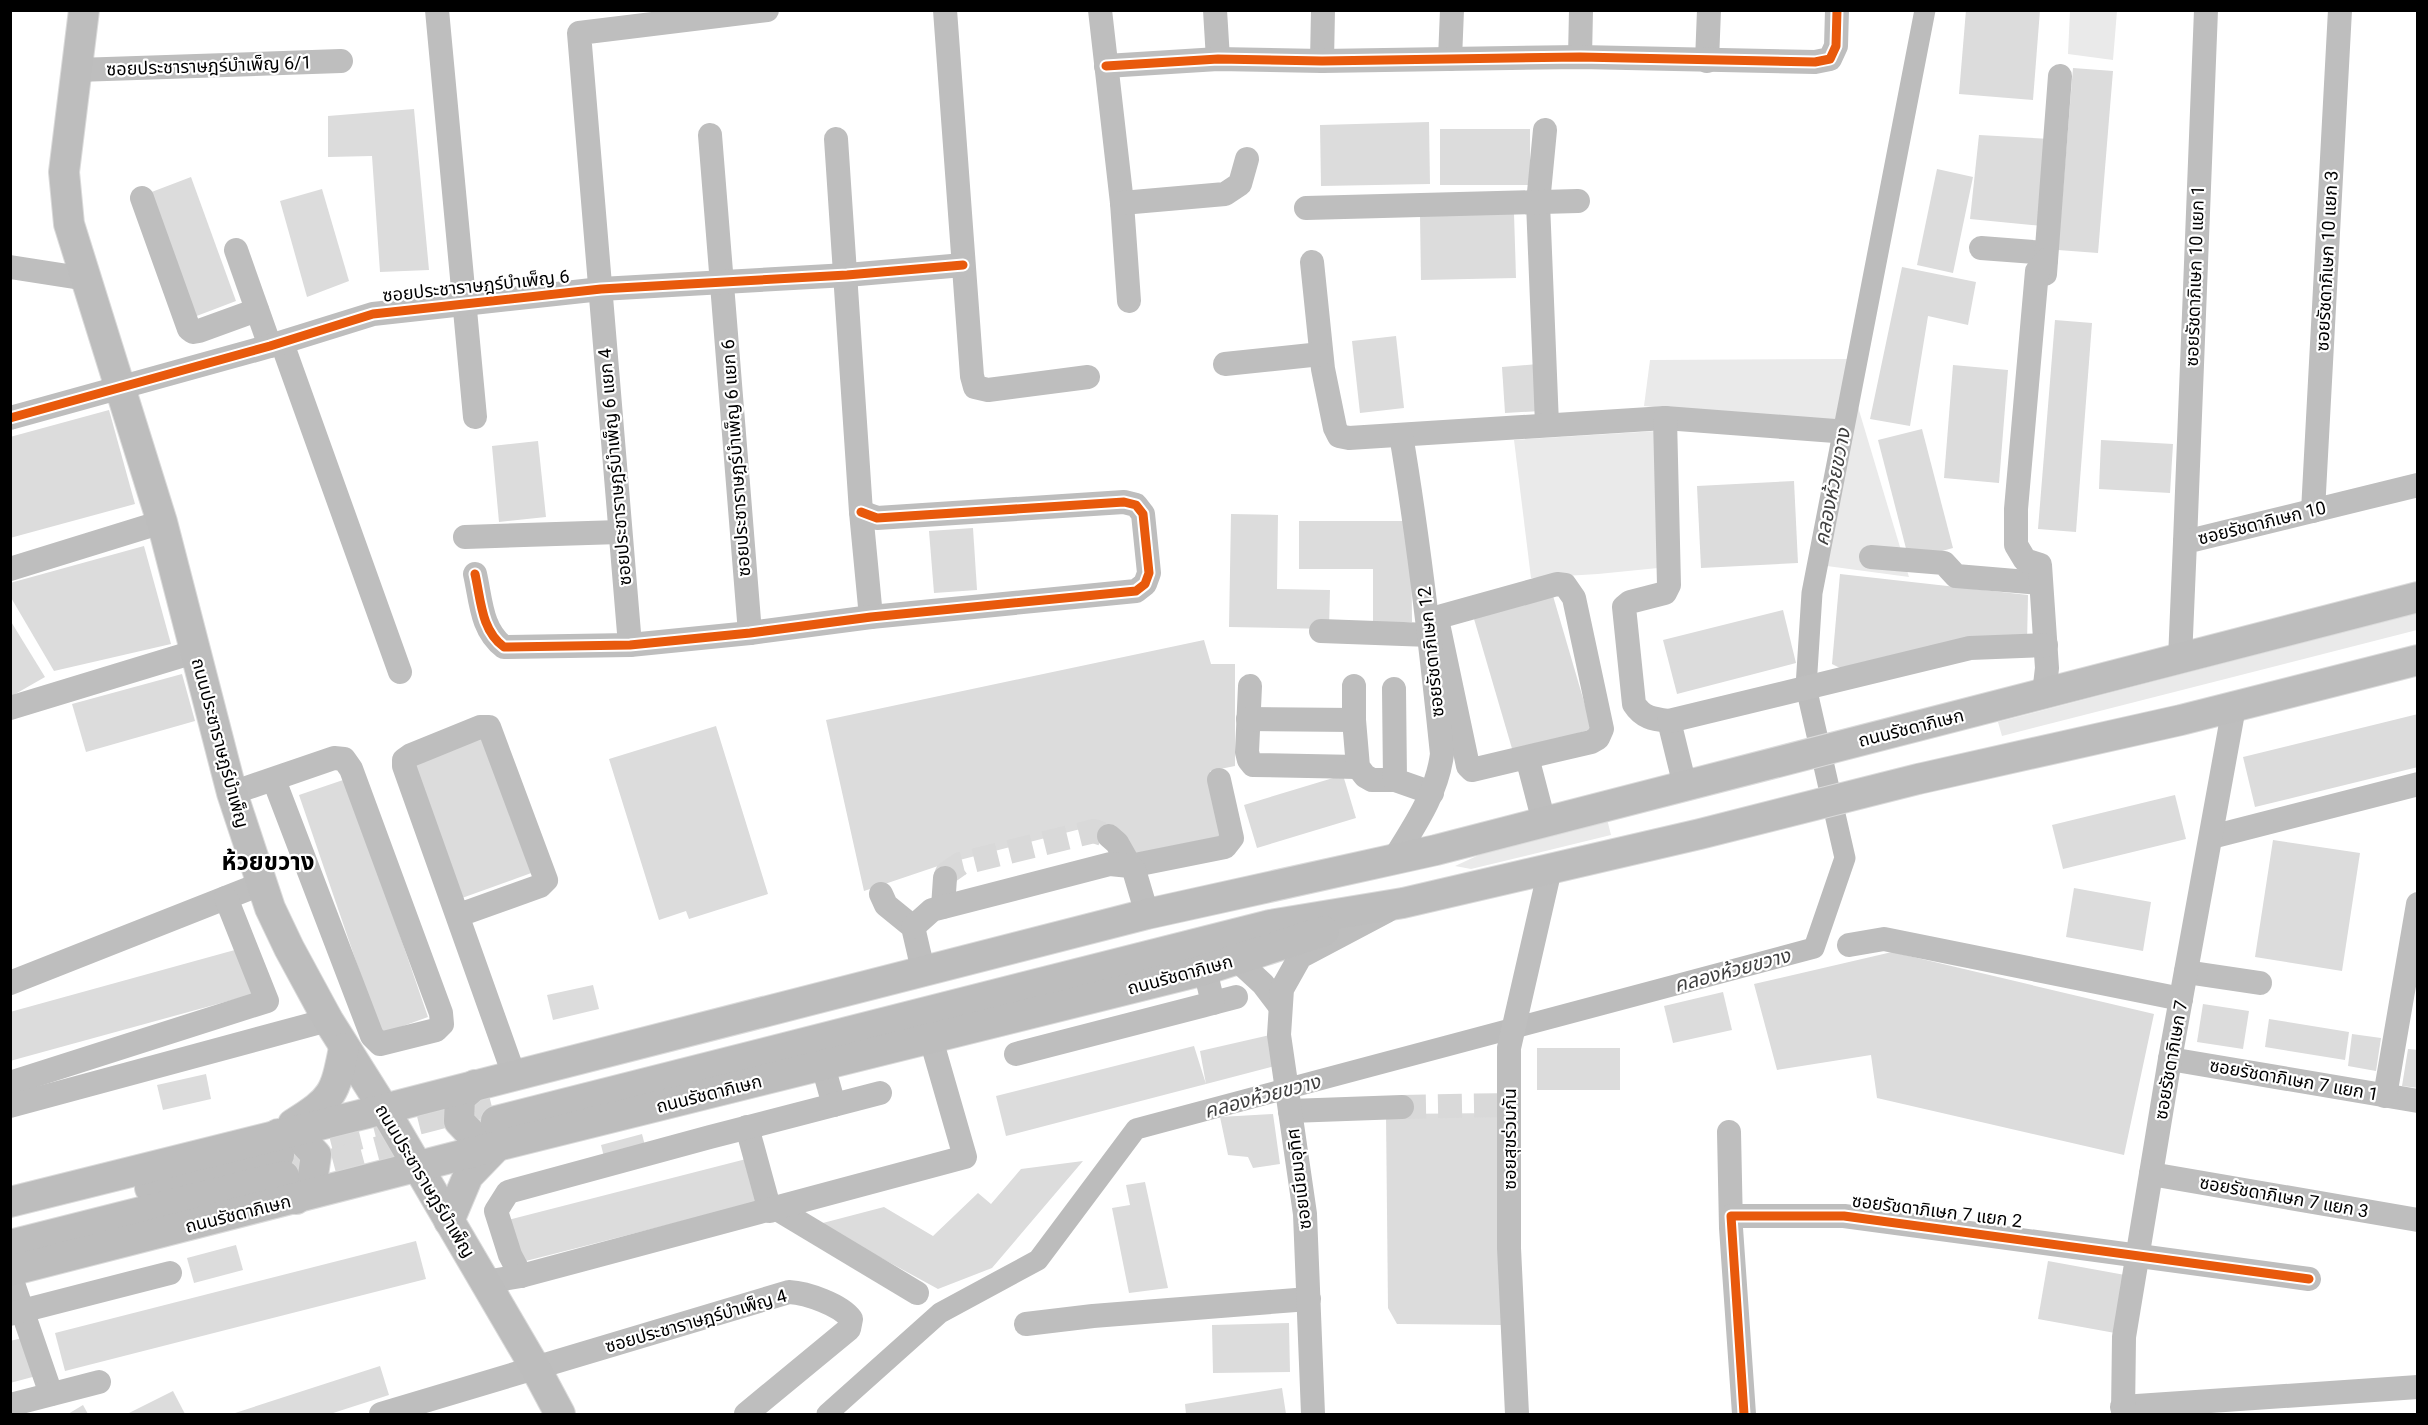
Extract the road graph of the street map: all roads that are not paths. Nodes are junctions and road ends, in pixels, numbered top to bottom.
1 (84, 10) edge
2 (437, 10) edge
3 (767, 10) edge
4 (945, 10) edge
5 (1100, 10) edge
6 (1215, 10) edge
7 (1323, 10) edge
8 (1452, 10) edge
9 (1581, 10) edge
10 (1709, 10) edge
11 (1837, 10) edge
12 (2206, 10) edge
13 (2340, 10) edge
14 (1580, 57) junction
15 (1218, 59) junction
16 (1450, 59) junction
17 (341, 61) dead end
18 (1322, 61) junction
19 (1707, 61) junction
20 (1107, 66) junction
21 (77, 70) junction
22 (2060, 76) dead end
23 (1545, 130) dead end
24 (710, 135) dead end
25 (836, 139) dead end
26 (1247, 159) dead end
27 (142, 198) dead end
28 (1578, 201) dead end
29 (1122, 203) junction
30 (1538, 203) junction
31 (1306, 208) dead end
32 (1981, 248) dead end
33 (236, 250) dead end
34 (2046, 257) junction
35 (1312, 262) dead end
36 (963, 265) junction
37 (10, 267) edge
38 (847, 275) junction
39 (87, 279) junction
40 (723, 282) junction
41 (601, 290) junction
42 (1129, 301) dead end
43 (466, 303) junction
44 (257, 310) junction
45 (276, 345) junction
46 (1321, 354) junction
47 (1225, 364) dead end
48 (1088, 377) dead end
49 (120, 388) junction
50 (476, 417) dead end
51 (10, 418) edge
52 (1665, 418) junction
53 (1547, 424) junction
54 (1835, 431) dead end
55 (1401, 435) junction
56 (2418, 485) edge
57 (2313, 511) junction
58 (861, 512) junction
59 (162, 522) junction
60 (620, 532) junction
61 (465, 537) dead end
62 (2185, 542) junction
63 (1871, 557) dead end
64 (10, 569) edge
65 (475, 574) dead end
66 (2041, 584) junction
67 (2418, 597) edge
68 (871, 617) junction
69 (1321, 631) dead end
70 (750, 633) junction
71 (1430, 635) junction
72 (630, 645) junction
73 (2046, 645) junction
74 (194, 652) junction
75 (2180, 659) junction
76 (2418, 660) edge
77 (400, 672) dead end
78 (1250, 686) dead end
79 (1354, 686) dead end
80 (1394, 689) dead end
81 (2044, 694) junction
82 (2234, 707) junction
83 (10, 708) edge
84 (1248, 719) junction
85 (1354, 720) junction
86 (1668, 721) junction
87 (1527, 758) junction
88 (1358, 767) junction
89 (274, 780) junction
90 (1219, 780) dead end
91 (1395, 780) junction
92 (2418, 784) edge
93 (1685, 786) junction
94 (232, 793) junction
95 (1432, 794) junction
96 (1544, 822) junction
97 (1109, 836) dead end
98 (2211, 837) junction
99 (1399, 858) junction
100 (1130, 866) junction
101 (1550, 869) junction
102 (945, 878) dead end
103 (261, 884) junction
104 (881, 894) dead end
105 (226, 898) junction
106 (1403, 903) junction
107 (2418, 904) edge
108 (943, 907) junction
109 (1147, 914) junction
110 (459, 915) junction
111 (913, 927) junction
112 (1849, 945) dead end
113 (1237, 960) junction
114 (923, 970) junction
115 (1204, 970) junction
116 (2186, 972) junction
117 (10, 983) edge
118 (2260, 983) dead end
119 (2410, 994) edge
120 (2181, 999) junction
121 (1280, 1005) junction
122 (328, 1020) junction
123 (931, 1039) junction
124 (344, 1048) junction
125 (1016, 1054) dead end
126 (2170, 1059) junction
127 (823, 1065) junction
128 (514, 1075) junction
129 (10, 1083) edge
130 (880, 1093) dead end
131 (2385, 1096) junction
132 (2418, 1101) edge
133 (834, 1105) junction
134 (1290, 1105) junction
135 (10, 1106) edge
136 (1402, 1107) tunnel mouth
137 (384, 1109) junction
138 (489, 1113) junction
139 (747, 1127) junction
140 (1729, 1132) dead end
141 (284, 1166) junction
142 (417, 1167) junction
143 (2151, 1174) junction
144 (10, 1202) edge
145 (774, 1210) junction
146 (1731, 1216) junction
147 (2418, 1220) edge
148 (449, 1221) junction
149 (10, 1223) edge
150 (10, 1245) edge
151 (2138, 1254) junction
152 (10, 1273) edge
153 (170, 1274) dead end
154 (521, 1276) junction
155 (2309, 1279) dead end
156 (485, 1282) junction
157 (917, 1293) dead end
158 (1309, 1299) junction
159 (16, 1313) edge
160 (1026, 1324) dead end
161 (536, 1369) junction
162 (99, 1382) dead end
163 (2418, 1388) edge
164 (51, 1394) junction
165 (10, 1405) edge
166 (2122, 1411) edge
167 (381, 1414) edge
168 (560, 1414) edge
169 (746, 1414) edge
170 (1313, 1414) edge
171 (1517, 1414) edge
172 (1744, 1414) edge

1 - 21 main road, ถนนประชาราษฎร์บำเพ็ญ
2 - 43 street
3 - 41 street, ซอยประชาราษฎร์บำเพ็ญ 6 แยก 4
4 - 36 street
5 - 20 street
6 - 15 street
7 - 18 street
8 - 16 street
9 - 14 street
10 - 19 street
11 - 19 street
12 - 62 street, ซอยรัชดาภิเษก 10 แยก 1
13 - 57 street, ซอยรัชดาภิเษก 10 แยก 3
14 - 16 street
14 - 19 street
15 - 18 street
15 - 20 street
16 - 18 street
17 - 21 street, ซอยประชาราษฎร์บำเพ็ญ 6/1
20 - 29 street
21 - 39 main road, ถนนประชาราษฎร์บำเพ็ญ
22 - 34 street
23 - 30 street
24 - 40 street, ซอยประชาราษฎร์บำเพ็ญ 6 แยก 6
25 - 38 street
26 - 29 street
27 - 44 street
28 - 30 street
29 - 42 street
30 - 31 street
30 - 53 street
32 - 34 street
33 - 44 street
34 - 66 street
35 - 46 street
36 - 38 street, ซอยประชาราษฎร์บำเพ็ญ 6
36 - 48 street
37 - 39 street
38 - 40 street, ซอยประชาราษฎร์บำเพ็ญ 6
38 - 58 street
39 - 49 main road, ถนนประชาราษฎร์บำเพ็ญ
40 - 41 street, ซอยประชาราษฎร์บำเพ็ญ 6
40 - 70 street, ซอยประชาราษฎร์บำเพ็ญ 6 แยก 6
41 - 43 street, ซอยประชาราษฎร์บำเพ็ญ 6
41 - 60 street, ซอยประชาราษฎร์บำเพ็ญ 6 แยก 4
43 - 45 street, ซอยประชาราษฎร์บำเพ็ญ 6
43 - 50 street
44 - 45 street
45 - 49 street, ซอยประชาราษฎร์บำเพ็ญ 6
45 - 77 street
46 - 47 street
46 - 55 street
49 - 51 street, ซอยประชาราษฎร์บำเพ็ญ 6
49 - 59 main road, ถนนประชาราษฎร์บำเพ็ญ
52 - 53 street
52 - 54 street
52 - 86 street
53 - 55 street
55 - 71 street, ซอยรัชดาภิเษก 12
56 - 57 street, ซอยรัชดาภิเษก 10
57 - 62 street, ซอยรัชดาภิเษก 10
58 - 68 street
58 - 68 street
59 - 64 street
59 - 74 main road, ถนนประชาราษฎร์บำเพ็ญ
60 - 61 street
60 - 72 street, ซอยประชาราษฎร์บำเพ็ญ 6 แยก 4
62 - 75 street, ซอยรัชดาภิเษก 10
63 - 66 street
65 - 72 street
66 - 73 street
67 - 75 main road, ถนนรัชดาภิเษก
68 - 70 street
69 - 71 street
70 - 72 street
71 - 95 street, ซอยรัชดาภิเษก 12
73 - 81 street
73 - 86 street
74 - 83 street
74 - 94 main road, ถนนประชาราษฎร์บำเพ็ญ
75 - 81 main road, ถนนรัชดาภิเษก
76 - 82 main road, ถนนรัชดาภิเษก
78 - 84 street
79 - 85 street
80 - 91 street
81 - 93 main road, ถนนรัชดาภิเษก
82 - 98 street, ซอยรัชดาภิเษก 7
82 - 101 main road, ถนนรัชดาภิเษก
84 - 85 street
84 - 88 street
85 - 88 street
86 - 93 street
87 - 87 street
87 - 96 street
88 - 91 street
89 - 89 street
89 - 94 street
90 - 100 street
91 - 95 street
92 - 98 street
93 - 96 main road, ถนนรัชดาภิเษก
94 - 103 main road, ถนนประชาราษฎร์บำเพ็ญ
95 - 99 street, ซอยรัชดาภิเษก 12
96 - 99 main road, ถนนรัชดาภิเษก
97 - 100 street
98 - 116 street, ซอยรัชดาภิเษก 7
99 - 109 main road, ถนนรัชดาภิเษก
99 - 138 main road, ถนนรัชดาภิเษก
100 - 108 street
100 - 109 street
101 - 106 main road, ถนนรัชดาภิเษก
101 - 171 street, ซอยสุขร่วมกัน
102 - 108 street
103 - 105 street
103 - 122 main road, ถนนประชาราษฎร์บำเพ็ญ
104 - 111 street
105 - 117 street
105 - 129 street
106 - 113 main road, ถนนรัชดาภิเษก
106 - 121 street, ซอยเนียมอุทิศ
106 - 138 main road, ถนนรัชดาภิเษก
107 - 119 street
108 - 111 street
109 - 114 main road, ถนนรัชดาภิเษก
110 - 110 street
110 - 128 street
111 - 114 street
112 - 120 street
113 - 115 main road, ถนนรัชดาภิเษก
113 - 121 street
114 - 128 main road, ถนนรัชดาภิเษก
115 - 123 main road, ถนนรัชดาภิเษก
115 - 125 street
116 - 118 street
116 - 120 street, ซอยรัชดาภิเษก 7
119 - 131 street
120 - 126 street, ซอยรัชดาภิเษก 7
121 - 134 street, ซอยเนียมอุทิศ
122 - 124 main road, ถนนประชาราษฎร์บำเพ็ญ
122 - 135 street
123 - 127 main road, ถนนรัชดาภิเษก
123 - 145 street
124 - 137 main road, ถนนประชาราษฎร์บำเพ็ญ
124 - 141 main road
126 - 131 street, ซอยรัชดาภิเษก 7 แยก 1
126 - 143 street, ซอยรัชดาภิเษก 7
127 - 133 street
127 - 138 main road, ถนนรัชดาภิเษก
128 - 138 main road, ถนนรัชดาภิเษก
130 - 133 street
131 - 132 street, ซอยรัชดาภิเษก 7 แยก 1
133 - 139 street
134 - 136 street
134 - 158 street, ซอยเนียมอุทิศ
137 - 138 main road, ถนนรัชดาภิเษก
137 - 141 main road, ถนนรัชดาภิเษก
137 - 142 main road, ถนนประชาราษฎร์บำเพ็ญ
138 - 142 main road, ถนนรัชดาภิเษก
138 - 148 main road
139 - 145 street
139 - 154 street
140 - 146 street
141 - 142 main road, ถนนรัชดาภิเษก
141 - 144 main road, ถนนรัชดาภิเษก
141 - 149 main road, ถนนรัชดาภิเษก
141 - 150 main road, ถนนรัชดาภิเษก
141 - 152 main road, ถนนรัชดาภิเษก
142 - 148 main road, ถนนประชาราษฎร์บำเพ็ญ
143 - 147 street, ซอยรัชดาภิเษก 7 แยก 3
143 - 151 street, ซอยรัชดาภิเษก 7
145 - 154 street
145 - 157 street
146 - 151 street, ซอยรัชดาภิเษก 7 แยก 2
146 - 172 street
148 - 156 main road, ถนนประชาราษฎร์บำเพ็ญ
151 - 155 street, ซอยรัชดาภิเษก 7 แยก 2
151 - 166 street, ซอยรัชดาภิเษก 7
152 - 159 street
153 - 159 street
154 - 156 street
156 - 161 main road, ถนนประชาราษฎร์บำเพ็ญ
158 - 160 street
158 - 170 street, ซอยเนียมอุทิศ
159 - 164 street
161 - 167 street, ซอยประชาราษฎร์บำเพ็ญ 4
161 - 168 main road, ถนนประชาราษฎร์บำเพ็ญ
161 - 169 street, ซอยประชาราษฎร์บำเพ็ญ 4
162 - 164 street
163 - 166 street
164 - 165 street

